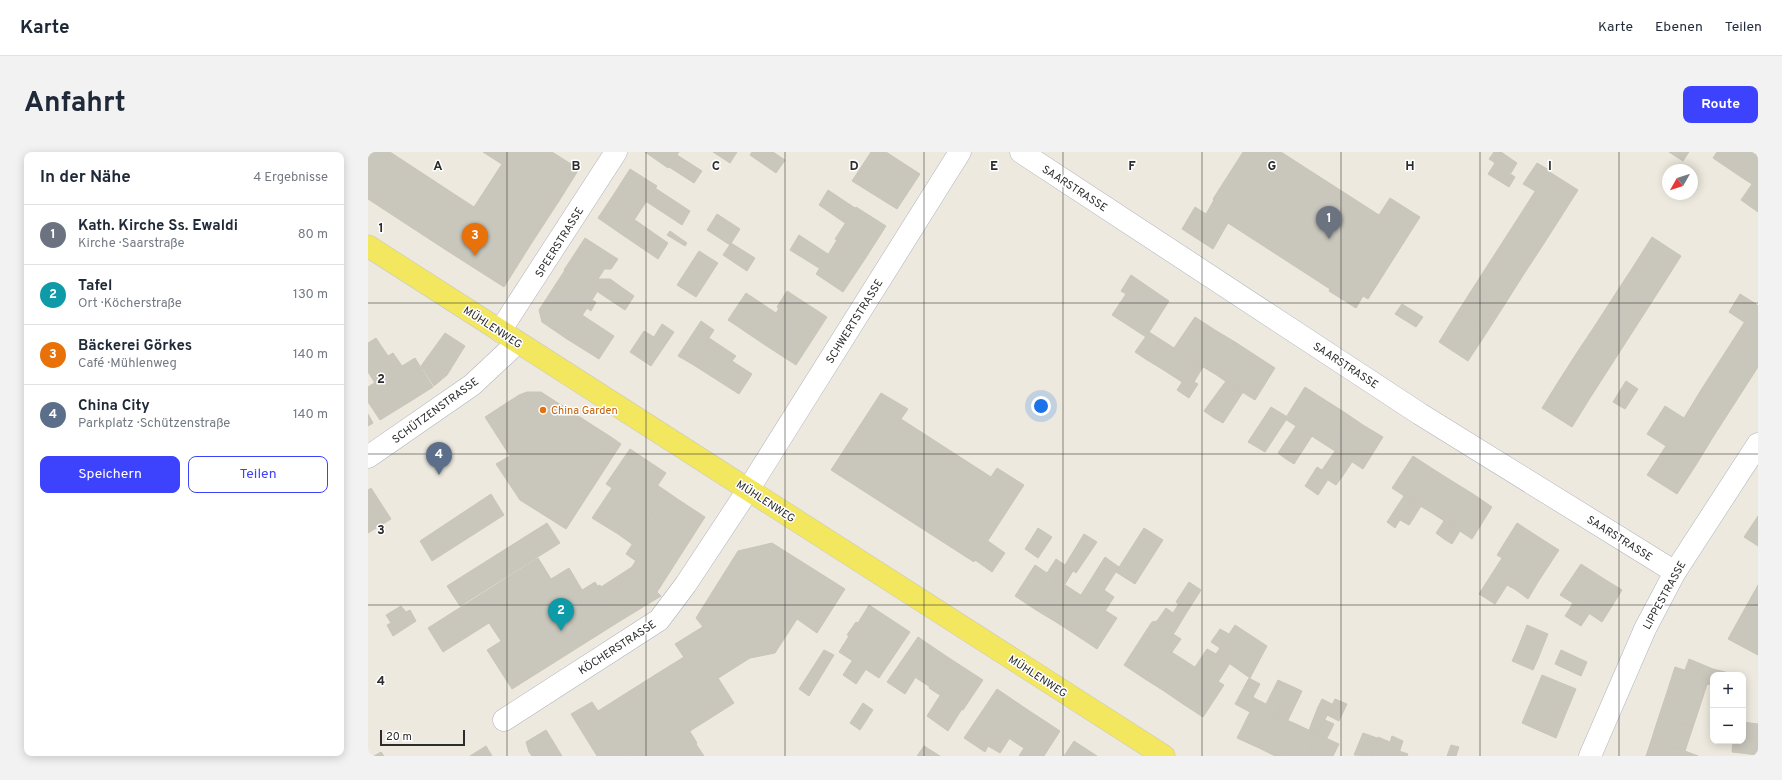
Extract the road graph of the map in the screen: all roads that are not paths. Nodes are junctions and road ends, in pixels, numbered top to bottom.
1 (616, 152) edge
2 (960, 152) edge
3 (1020, 152) edge
4 (368, 246) edge
5 (509, 337) junction
6 (1758, 444) edge
7 (368, 457) edge
8 (748, 490) junction
9 (1675, 572) junction
10 (504, 720) dead end
11 (1164, 756) edge
12 (1590, 756) edge

1 - 5 street, SPEERSTRASSE
2 - 8 street, SCHWERTSTRASSE
3 - 9 street, SAARSTRASSE
4 - 5 main road, MÜHLENWEG
5 - 7 street, SCHÜTZENSTRASSE
5 - 8 main road, MÜHLENWEG
6 - 9 street, LIPPESTRASSE
8 - 10 street, KÖCHERSTRASSE
8 - 11 main road, MÜHLENWEG
9 - 12 street, LIPPESTRASSE

